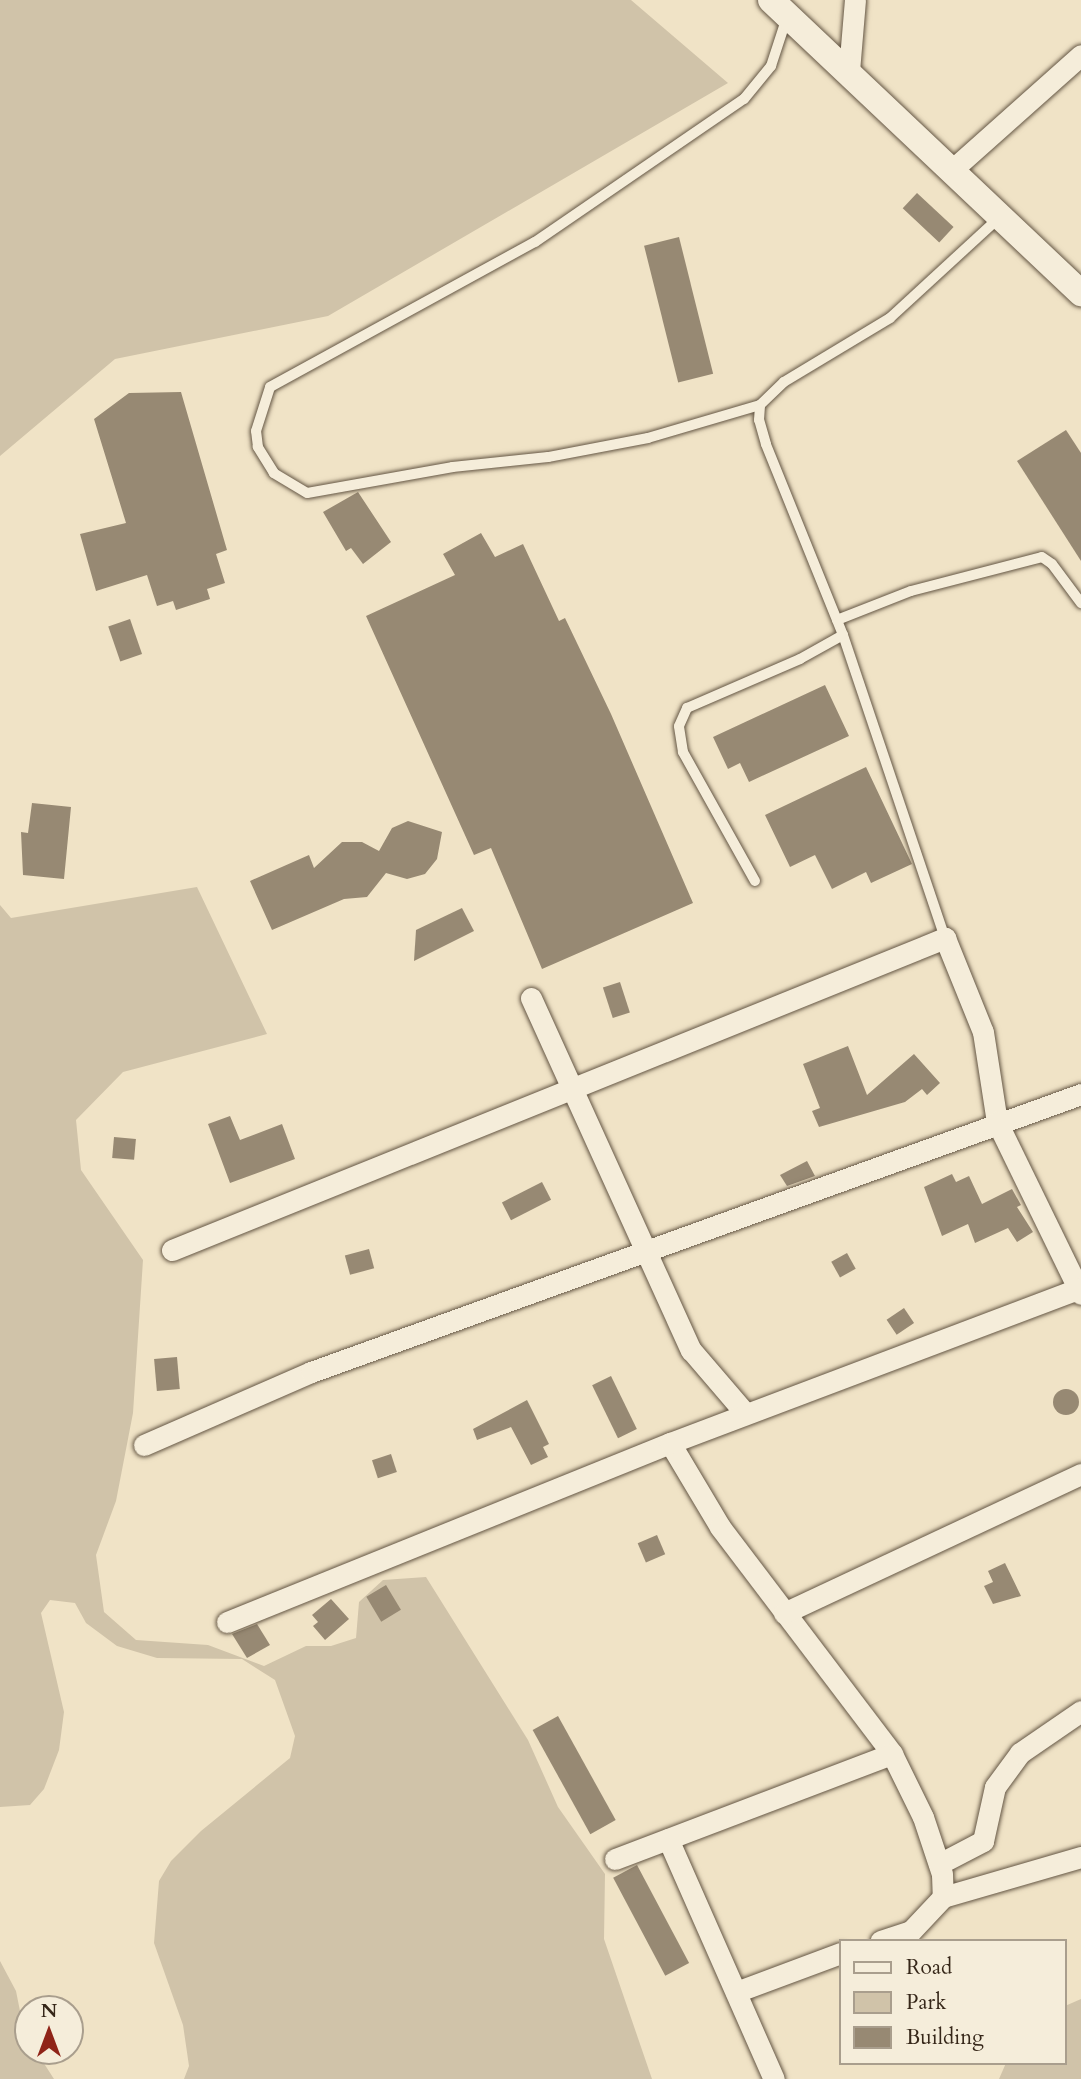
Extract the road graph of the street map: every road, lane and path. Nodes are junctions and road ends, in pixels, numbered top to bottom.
1 (855, 0) edge
2 (780, 7) edge
3 (1081, 55) edge
4 (849, 71) junction
5 (953, 169) junction
6 (1000, 217) junction
7 (1081, 293) edge
8 (760, 405) junction
9 (1081, 603) edge
10 (837, 620) junction
11 (843, 635) junction
12 (755, 881) dead end
13 (945, 937) junction
14 (531, 998) dead end
15 (573, 1091) junction
16 (1081, 1094) edge
17 (997, 1122) junction
18 (172, 1250) dead end
19 (645, 1255) junction
20 (1080, 1290) edge
21 (745, 1413) junction
22 (670, 1443) junction
23 (144, 1445) dead end
24 (1081, 1474) edge
25 (784, 1613) junction
26 (227, 1622) dead end
27 (1081, 1711) edge
28 (892, 1754) junction
29 (668, 1839) junction
30 (1081, 1857) edge
31 (615, 1859) dead end
32 (939, 1864) junction
33 (943, 1897) junction
34 (887, 1939) edge
35 (839, 1954) edge
36 (736, 1992) junction
37 (775, 2079) edge

1 - 4 street
2 - 4 street
2 - 8 lane
3 - 5 street
4 - 5 street
5 - 6 street
6 - 7 street
6 - 8 lane
8 - 10 lane
9 - 10 lane
10 - 11 lane
11 - 12 lane
11 - 13 lane
13 - 15 street
13 - 17 street
14 - 15 street
15 - 18 street
15 - 19 street
16 - 17 street
17 - 19 street
17 - 20 street
19 - 21 street
19 - 23 street
20 - 21 street
21 - 22 street
22 - 25 street
22 - 26 street
24 - 25 street
25 - 28 street
27 - 32 street
28 - 29 street
28 - 32 street
29 - 31 street
29 - 36 street
30 - 33 street
32 - 33 street
33 - 34 street
35 - 36 street
36 - 37 street

